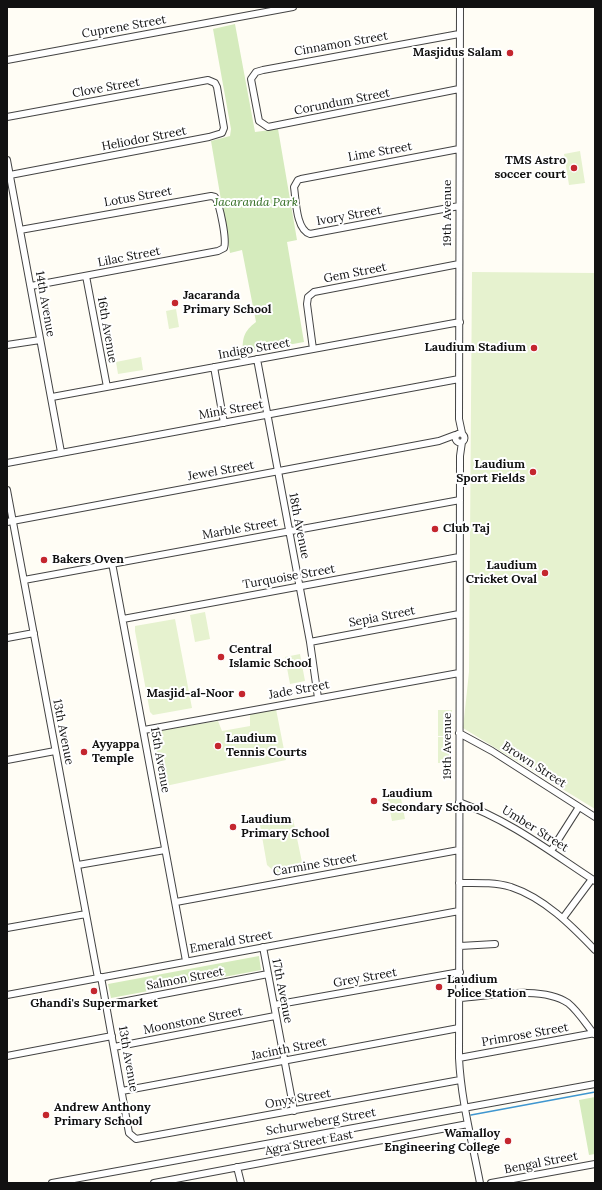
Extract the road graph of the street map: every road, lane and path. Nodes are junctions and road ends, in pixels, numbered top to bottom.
1 (293, 7) edge
2 (460, 7) edge
3 (459, 34) junction
4 (7, 60) edge
5 (208, 80) joint
6 (459, 92) junction
7 (255, 99) joint
8 (7, 117) edge
9 (459, 149) junction
10 (7, 160) edge
11 (10, 174) junction
12 (305, 178) joint
13 (460, 206) junction
14 (20, 230) junction
15 (226, 242) joint
16 (459, 264) junction
17 (86, 276) junction
18 (31, 286) junction
19 (460, 322) junction
20 (40, 340) junction
21 (7, 345) edge
22 (313, 349) junction
23 (257, 359) junction
24 (214, 367) junction
25 (459, 379) junction
26 (107, 387) junction
27 (52, 397) junction
28 (267, 415) junction
29 (224, 423) junction
30 (458, 438) junction
31 (61, 452) junction
32 (7, 462) edge
33 (277, 472) junction
34 (7, 490) edge
35 (460, 500) junction
36 (10, 521) edge
37 (289, 531) junction
38 (459, 557) junction
39 (112, 563) junction
40 (24, 580) junction
41 (299, 586) junction
42 (459, 614) junction
43 (123, 619) junction
44 (34, 633) junction
45 (7, 638) edge
46 (310, 642) junction
47 (459, 672) junction
48 (318, 698) junction
49 (144, 730) junction
50 (459, 733) junction
51 (55, 751) junction
52 (7, 760) edge
53 (459, 802) junction
54 (579, 807) junction
55 (595, 817) edge
56 (165, 850) junction
57 (459, 850) junction
58 (551, 851) junction
59 (78, 865) junction
60 (594, 880) edge
61 (459, 883) junction
62 (176, 902) junction
63 (459, 911) junction
64 (86, 914) junction
65 (563, 918) junction
66 (7, 928) edge
67 (495, 944) dead end
68 (460, 946) junction
69 (263, 947) junction
70 (595, 950) edge
71 (186, 961) junction
72 (460, 972) junction
73 (268, 974) junction
74 (99, 977) junction
75 (7, 995) edge
76 (460, 998) junction
77 (106, 1004) junction
78 (274, 1005) junction
79 (276, 1016) junction
80 (459, 1028) junction
81 (594, 1034) edge
82 (112, 1036) junction
83 (114, 1047) junction
84 (7, 1056) edge
85 (460, 1058) junction
86 (285, 1061) junction
87 (460, 1080) junction
88 (595, 1084) edge
89 (122, 1091) junction
90 (464, 1107) junction
91 (294, 1111) junction
92 (468, 1124) junction
93 (139, 1139) joint
94 (595, 1164) edge
95 (238, 1167) junction
96 (52, 1183) edge
97 (154, 1183) edge
98 (241, 1183) edge
99 (480, 1183) edge
100 (491, 1183) edge

1 - 4 street, Cuprene Street
2 - 3 street, 19th Avenue
3 - 6 street, 19th Avenue
3 - 7 street, Cinnamon Street
5 - 8 street, Clove Street
5 - 11 street, Heliodor Street
6 - 7 street, Corundum Street
6 - 9 street, 19th Avenue
9 - 12 street, Lime Street
9 - 13 street, 19th Avenue
10 - 11 street, 14th Avenue
11 - 14 street, 14th Avenue
12 - 13 street, Ivory Street
13 - 16 street, 19th Avenue
14 - 15 street, Lotus Street
14 - 18 street, 14th Avenue
15 - 17 street, Lilac Street
16 - 19 street, 19th Avenue
16 - 22 street, Gem Street
17 - 18 street, Lilac Street
17 - 26 street, 16th Avenue
18 - 20 street, 14th Avenue
19 - 22 street, Indigo Street
19 - 25 street, 19th Avenue
20 - 21 street
20 - 27 street, 14th Avenue
22 - 23 street, Indigo Street
23 - 24 street, Indigo Street
23 - 28 street, 18th Avenue
24 - 26 street, Indigo Street
24 - 29 street
25 - 28 street, Mink Street
25 - 30 street, 19th Avenue
26 - 27 street, Indigo Street
27 - 31 street, 14th Avenue
28 - 29 street, Mink Street
28 - 33 street, 18th Avenue
29 - 31 street, Mink Street
30 - 33 street, Jewel Street
30 - 35 street, 19th Avenue
31 - 32 street, Mink Street
33 - 36 street, Jewel Street
33 - 37 street, 18th Avenue
34 - 36 street, 13th Avenue
35 - 37 street, Marble Street
35 - 38 street, 19th Avenue
36 - 40 street, 13th Avenue
37 - 39 street, Marble Street
37 - 41 street, 18th Avenue
38 - 41 street, Turquoise Street
38 - 42 street, 19th Avenue
39 - 40 street, Marble Street
39 - 43 street, 15th Avenue
40 - 44 street, 13th Avenue
41 - 43 street, Turquoise Street
41 - 46 street, 18th Avenue
42 - 46 street, Sepia Street
42 - 47 street, 19th Avenue
43 - 49 street, 15th Avenue
44 - 45 street
44 - 51 street, 13th Avenue
46 - 48 street, 18th Avenue
47 - 48 street, Jade Street
47 - 50 street, 19th Avenue
48 - 49 street, Jade Street
49 - 56 street, 15th Avenue
50 - 53 street, 19th Avenue
50 - 54 street, Brown Street
51 - 52 street
51 - 59 street, 13th Avenue
53 - 57 street, 19th Avenue
53 - 58 street, Umber Street
54 - 55 street, Brown Street
54 - 58 street
56 - 59 street
56 - 62 street, 15th Avenue
57 - 61 street, 19th Avenue
57 - 62 street, Carmine Street
58 - 60 street, Umber Street
59 - 64 street, 13th Avenue
60 - 65 street
61 - 63 street, 19th Avenue
61 - 65 street
62 - 71 street, 15th Avenue
63 - 68 street, 19th Avenue
63 - 69 street, Emerald Street
64 - 66 street
64 - 74 street, 13th Avenue
65 - 70 street
67 - 68 street
68 - 72 street, 19th Avenue
69 - 71 street, Emerald Street
69 - 73 street, 17th Avenue
71 - 74 street, Emerald Street
72 - 76 street, 19th Avenue
72 - 78 street, Grey Street
73 - 77 street, Salmon Street
73 - 78 street, 17th Avenue
74 - 75 street, Emerald Street
74 - 77 street, 13th Avenue
76 - 80 street, 19th Avenue
76 - 81 street
77 - 82 street, 13th Avenue
78 - 79 street, 17th Avenue
79 - 83 street, Moonstone Street
79 - 86 street, 17th Avenue
80 - 85 street, 19th Avenue
80 - 86 street, Jacinth Street
81 - 85 street, Primrose Street
82 - 83 street, 13th Avenue
82 - 84 street
83 - 89 street, 13th Avenue
85 - 87 street, 19th Avenue
86 - 89 street, Jacinth Street
86 - 91 street, 17th Avenue
87 - 90 street, 19th Avenue
87 - 91 street, Onyx Street
88 - 90 street, Schurweberg Street
89 - 93 street, 13th Avenue
90 - 92 street, 19th Avenue
90 - 96 street, Schurweberg Street
91 - 93 street, Onyx Street
92 - 95 street, Agra Street East
92 - 99 street, 19th Avenue
94 - 100 street, Bengal Street
95 - 97 street, Agra Street East
95 - 98 street

